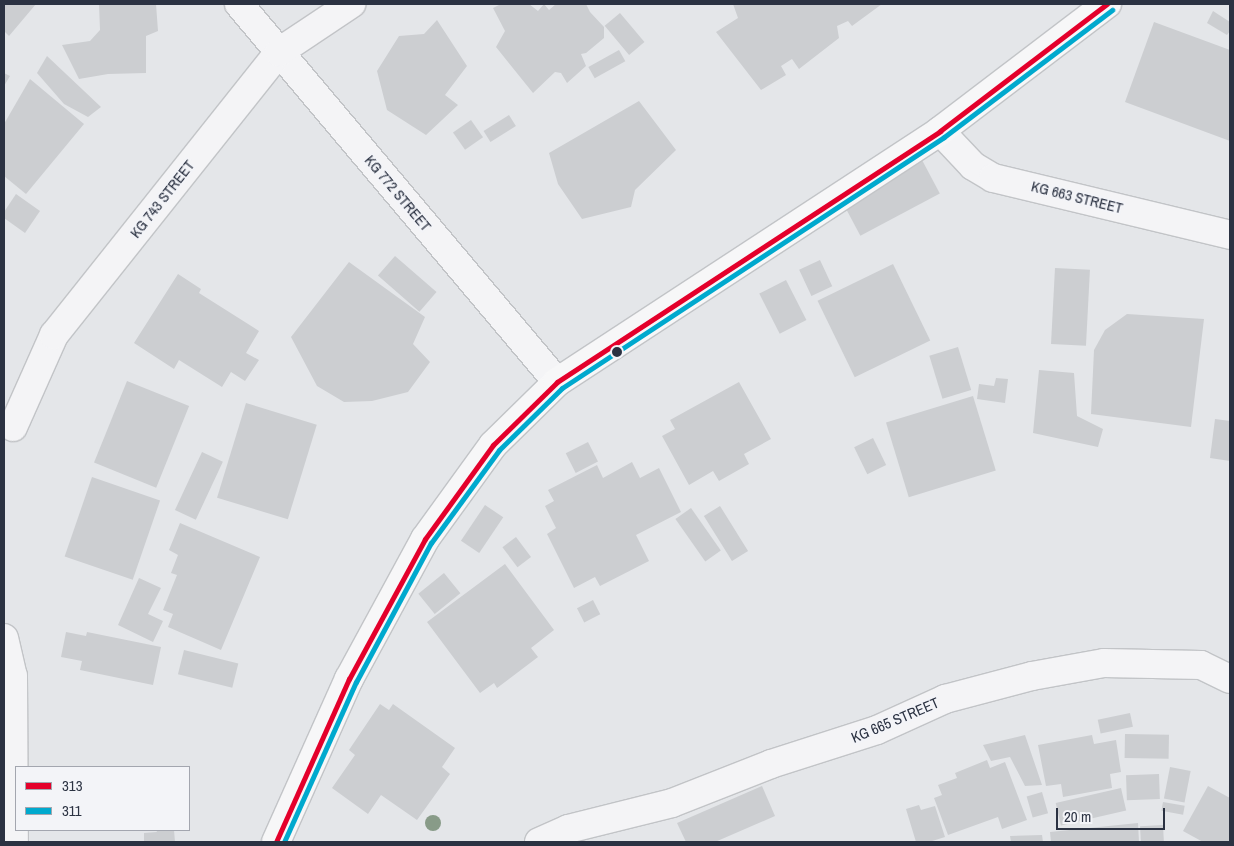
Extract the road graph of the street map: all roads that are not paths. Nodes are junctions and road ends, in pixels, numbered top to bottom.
1 (239, 4) edge
2 (351, 4) edge
3 (1107, 4) edge
4 (279, 52) junction
5 (940, 131) junction
6 (1230, 235) edge
7 (557, 382) junction
8 (14, 427) dead end
9 (4, 638) edge
10 (1230, 679) edge
11 (14, 842) edge
12 (276, 842) edge
13 (539, 842) edge

1 - 4 street, KG 772 STREET
2 - 4 street, KG 743 STREET
3 - 5 main road
4 - 7 street, KG 772 STREET
4 - 8 street, KG 743 STREET
5 - 6 street, KG 663 STREET
5 - 7 main road
7 - 12 main road
9 - 11 street
10 - 13 street, KG 665 STREET

